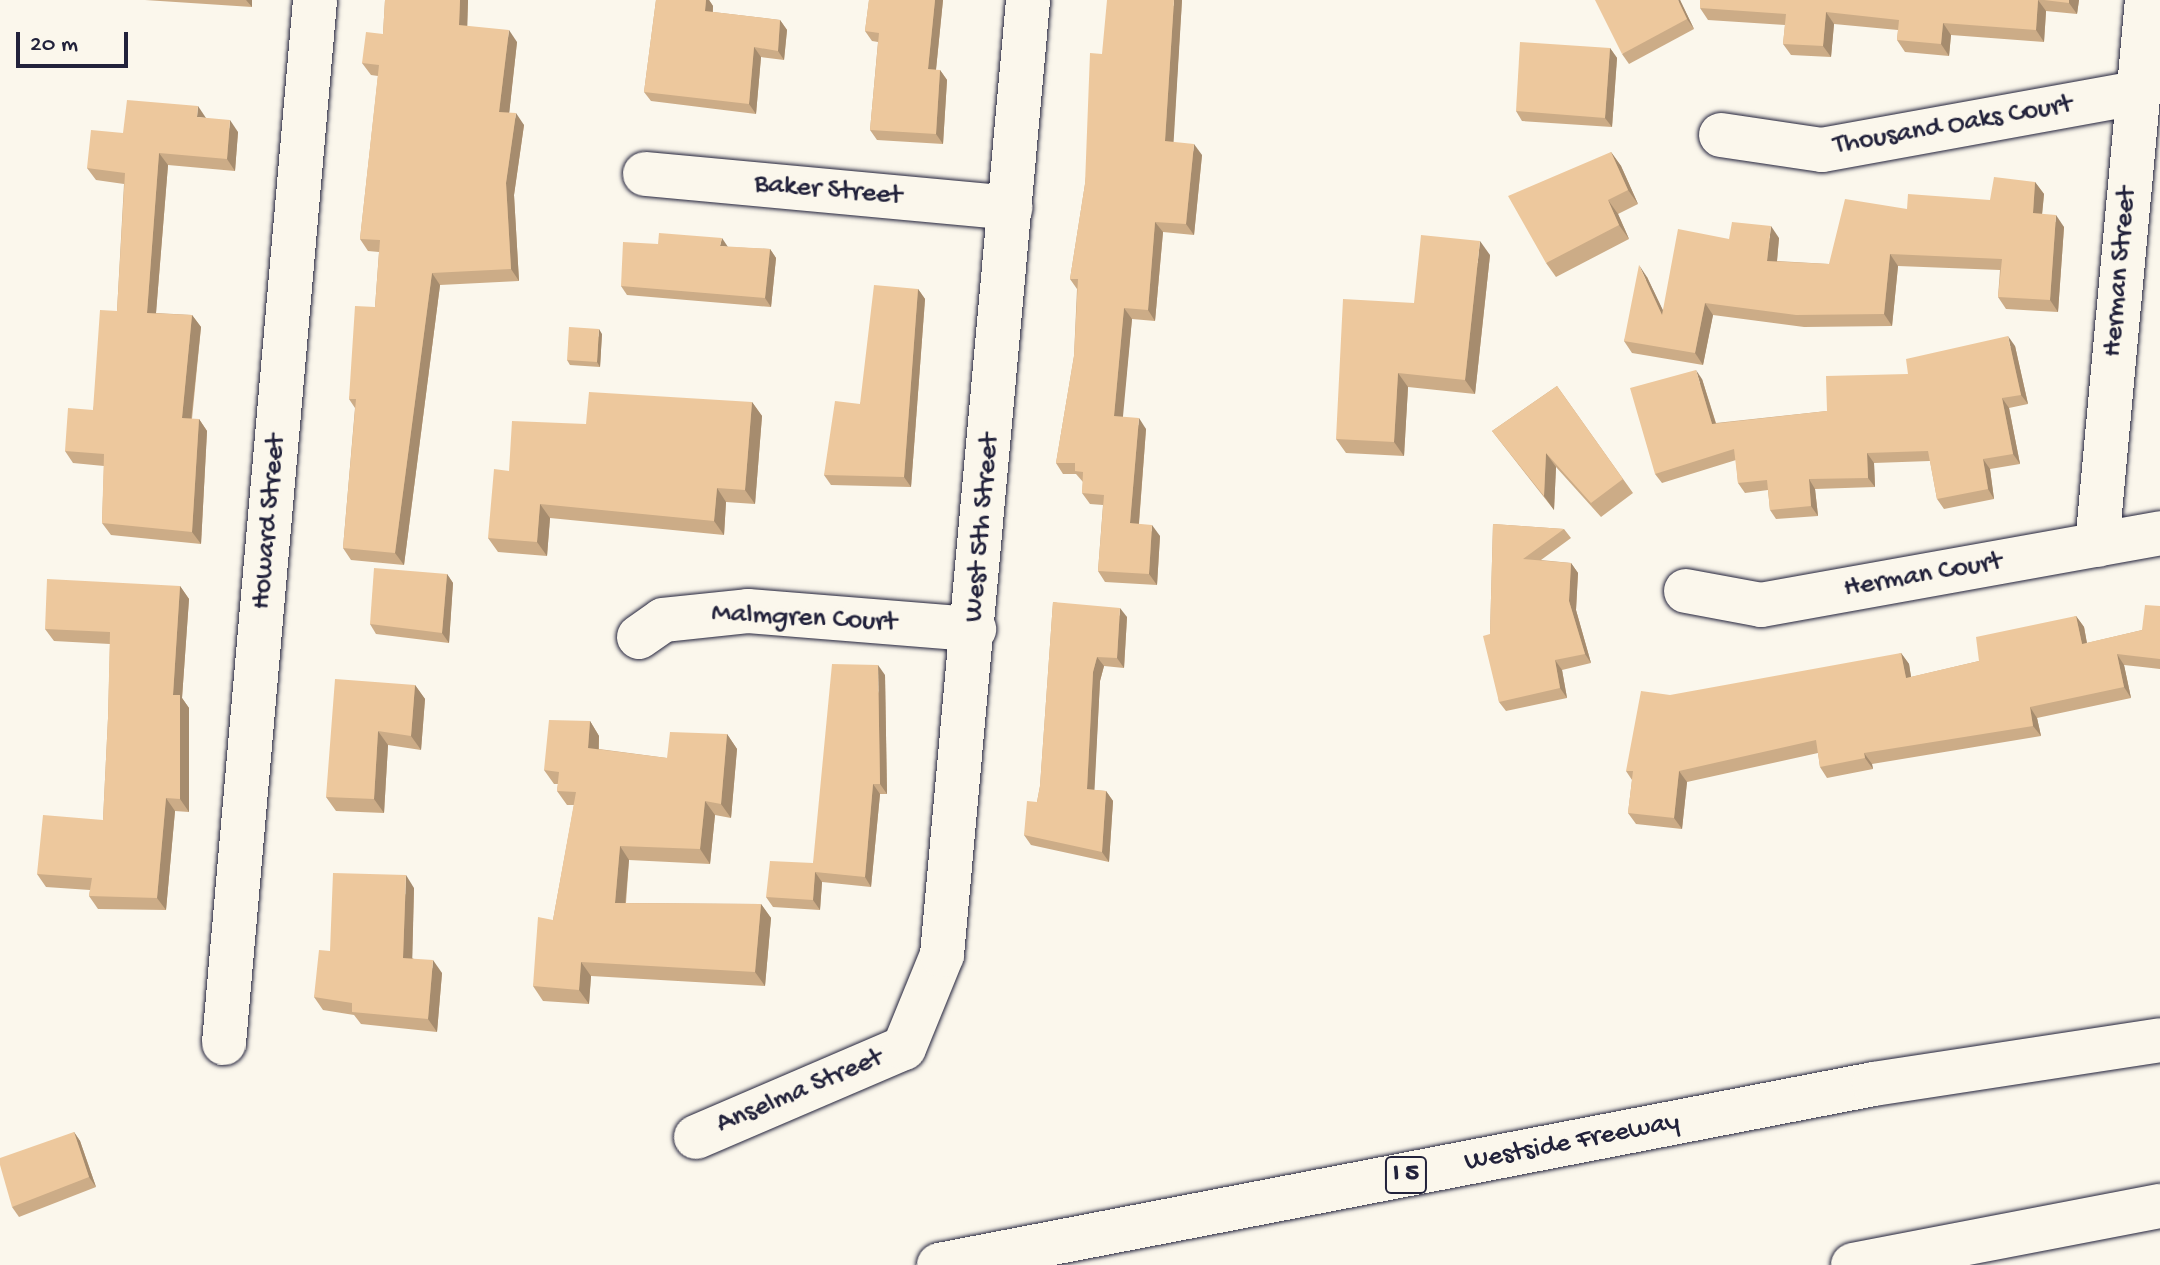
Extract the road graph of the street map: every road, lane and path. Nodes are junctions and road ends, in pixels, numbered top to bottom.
1 (315, 0) edge
2 (1028, 0) edge
3 (2147, 0) edge
4 (2137, 93) junction
5 (1721, 135) dead end
6 (645, 174) dead end
7 (1010, 208) junction
8 (2160, 533) edge
9 (2097, 545) junction
10 (1686, 591) dead end
11 (974, 629) junction
12 (639, 637) dead end
13 (2160, 1040) edge
14 (224, 1043) dead end
15 (904, 1048) joint
16 (696, 1137) dead end
17 (2160, 1206) edge
18 (939, 1265) edge
19 (1853, 1265) edge

1 - 14 main road, Howard Street
2 - 7 main road, West 5th Street
3 - 4 main road, Herman Street
4 - 5 main road, Thousand Oaks Court
4 - 9 main road, Herman Street
6 - 7 main road, Baker Street
7 - 11 main road, West 5th Street
8 - 9 main road, Herman Court
9 - 10 main road, Herman Court
11 - 12 main road, Malmgren Court
11 - 15 main road, West 5th Street
13 - 18 main road, Westside Freeway / I 5
15 - 16 main road, Anselma Street
17 - 19 main road

